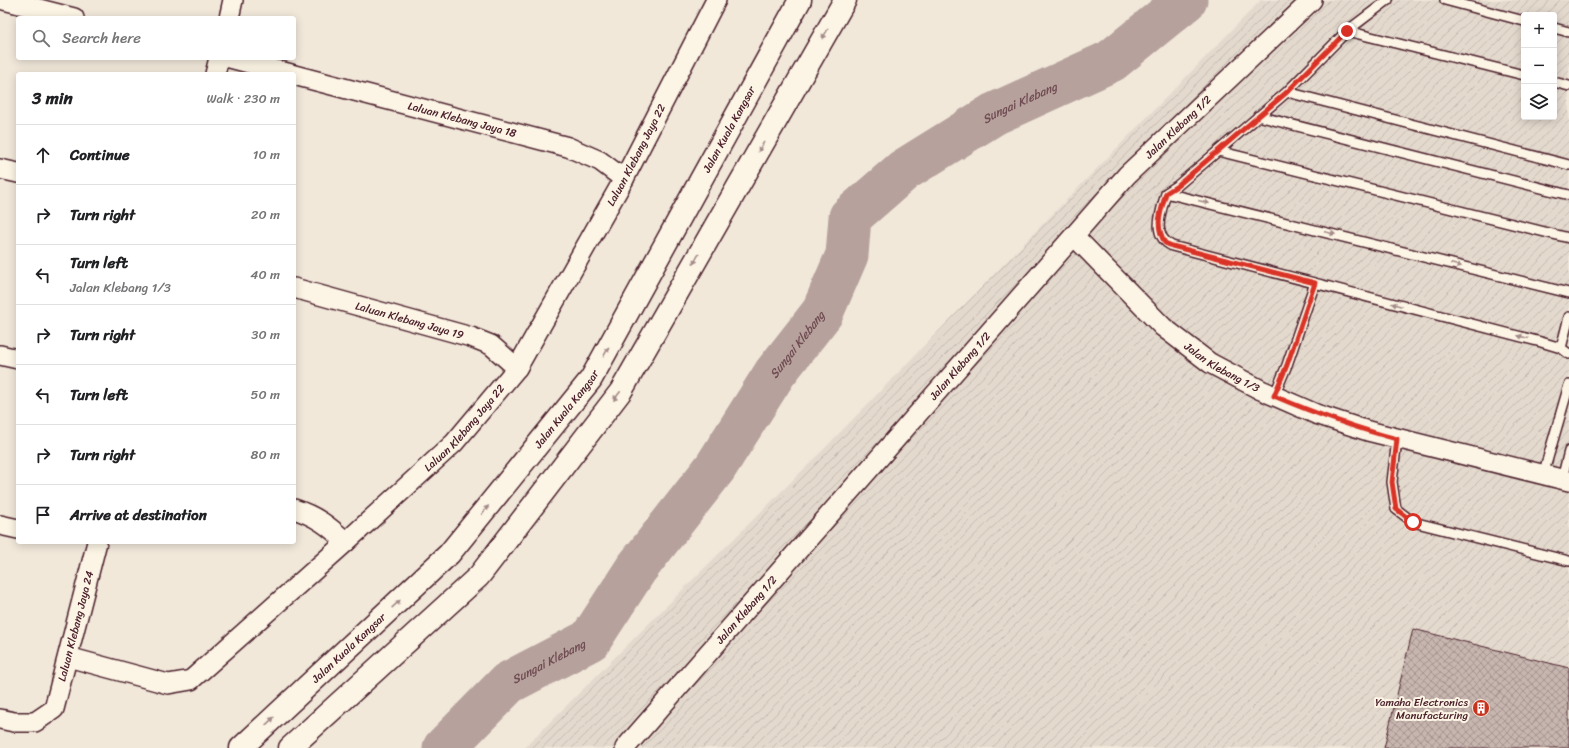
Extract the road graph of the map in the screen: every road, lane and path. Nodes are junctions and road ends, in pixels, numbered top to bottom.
1 (4, 0) edge
2 (234, 0) edge
3 (716, 0) edge
4 (800, 0) edge
5 (844, 0) edge
6 (1312, 0) edge
7 (1388, 0) edge
8 (1444, 0) edge
9 (66, 16) edge
10 (230, 16) edge
11 (1521, 19) edge
12 (1557, 29) edge
13 (1347, 31) junction
14 (1569, 32) edge
15 (218, 60) edge
16 (238, 60) edge
17 (215, 72) edge
18 (285, 72) edge
19 (1521, 74) edge
20 (296, 75) edge
21 (1557, 83) edge
22 (1569, 86) edge
23 (1287, 92) junction
24 (1258, 116) junction
25 (1218, 151) junction
26 (1569, 165) edge
27 (0, 168) edge
28 (16, 172) edge
29 (624, 179) junction
30 (1166, 193) junction
31 (1569, 195) edge
32 (1074, 236) junction
33 (1569, 238) edge
34 (1315, 283) junction
35 (296, 289) edge
36 (1569, 293) edge
37 (1569, 317) edge
38 (1561, 348) junction
39 (1569, 354) edge
40 (0, 355) edge
41 (16, 359) edge
42 (517, 368) junction
43 (1569, 385) edge
44 (1274, 396) junction
45 (1397, 439) junction
46 (1569, 451) edge
47 (1543, 475) junction
48 (1565, 480) edge
49 (296, 510) edge
50 (0, 525) edge
51 (16, 529) edge
52 (346, 542) junction
53 (96, 544) edge
54 (1569, 561) edge
55 (68, 657) junction
56 (0, 719) edge
57 (241, 748) edge
58 (290, 748) edge
59 (625, 748) edge

1 - 9 street
2 - 10 street
3 - 29 street, Laluan Klebang Jaya 22
57 -> 4 highway, Jalan Kuala Kangsar
5 -> 58 highway
6 - 32 street, Jalan Klebang 1/2
7 - 13 lane
8 - 11 lane
12 - 14 lane
13 - 19 lane
13 - 23 lane
15 - 17 street
16 - 18 street, Laluan Klebang Jaya 18
20 - 29 street, Laluan Klebang Jaya 18
21 - 22 lane
23 - 24 lane
23 - 26 lane
24 - 25 lane
24 - 31 lane
25 - 30 lane
25 - 33 lane
27 - 28 street
29 - 42 street, Laluan Klebang Jaya 22
30 - 34 lane
30 -> 36 lane
32 - 44 street, Jalan Klebang 1/3
32 - 59 street, Jalan Klebang 1/2
38 -> 34 lane
34 - 44 lane
35 - 42 street, Laluan Klebang Jaya 19
37 - 38 lane
38 - 39 lane
40 - 41 street
42 - 52 street, Laluan Klebang Jaya 22
43 - 47 lane
44 - 45 street, Jalan Klebang 1/3
45 - 47 street, Jalan Klebang 1/3
45 - 54 lane
46 - 48 lane
47 - 48 street, Jalan Klebang 1/3
49 - 52 street
50 - 51 street
52 - 55 street, Laluan Klebang Jaya 22
53 - 55 street, Laluan Klebang Jaya 24
55 - 56 street, Laluan Klebang Jaya 24

